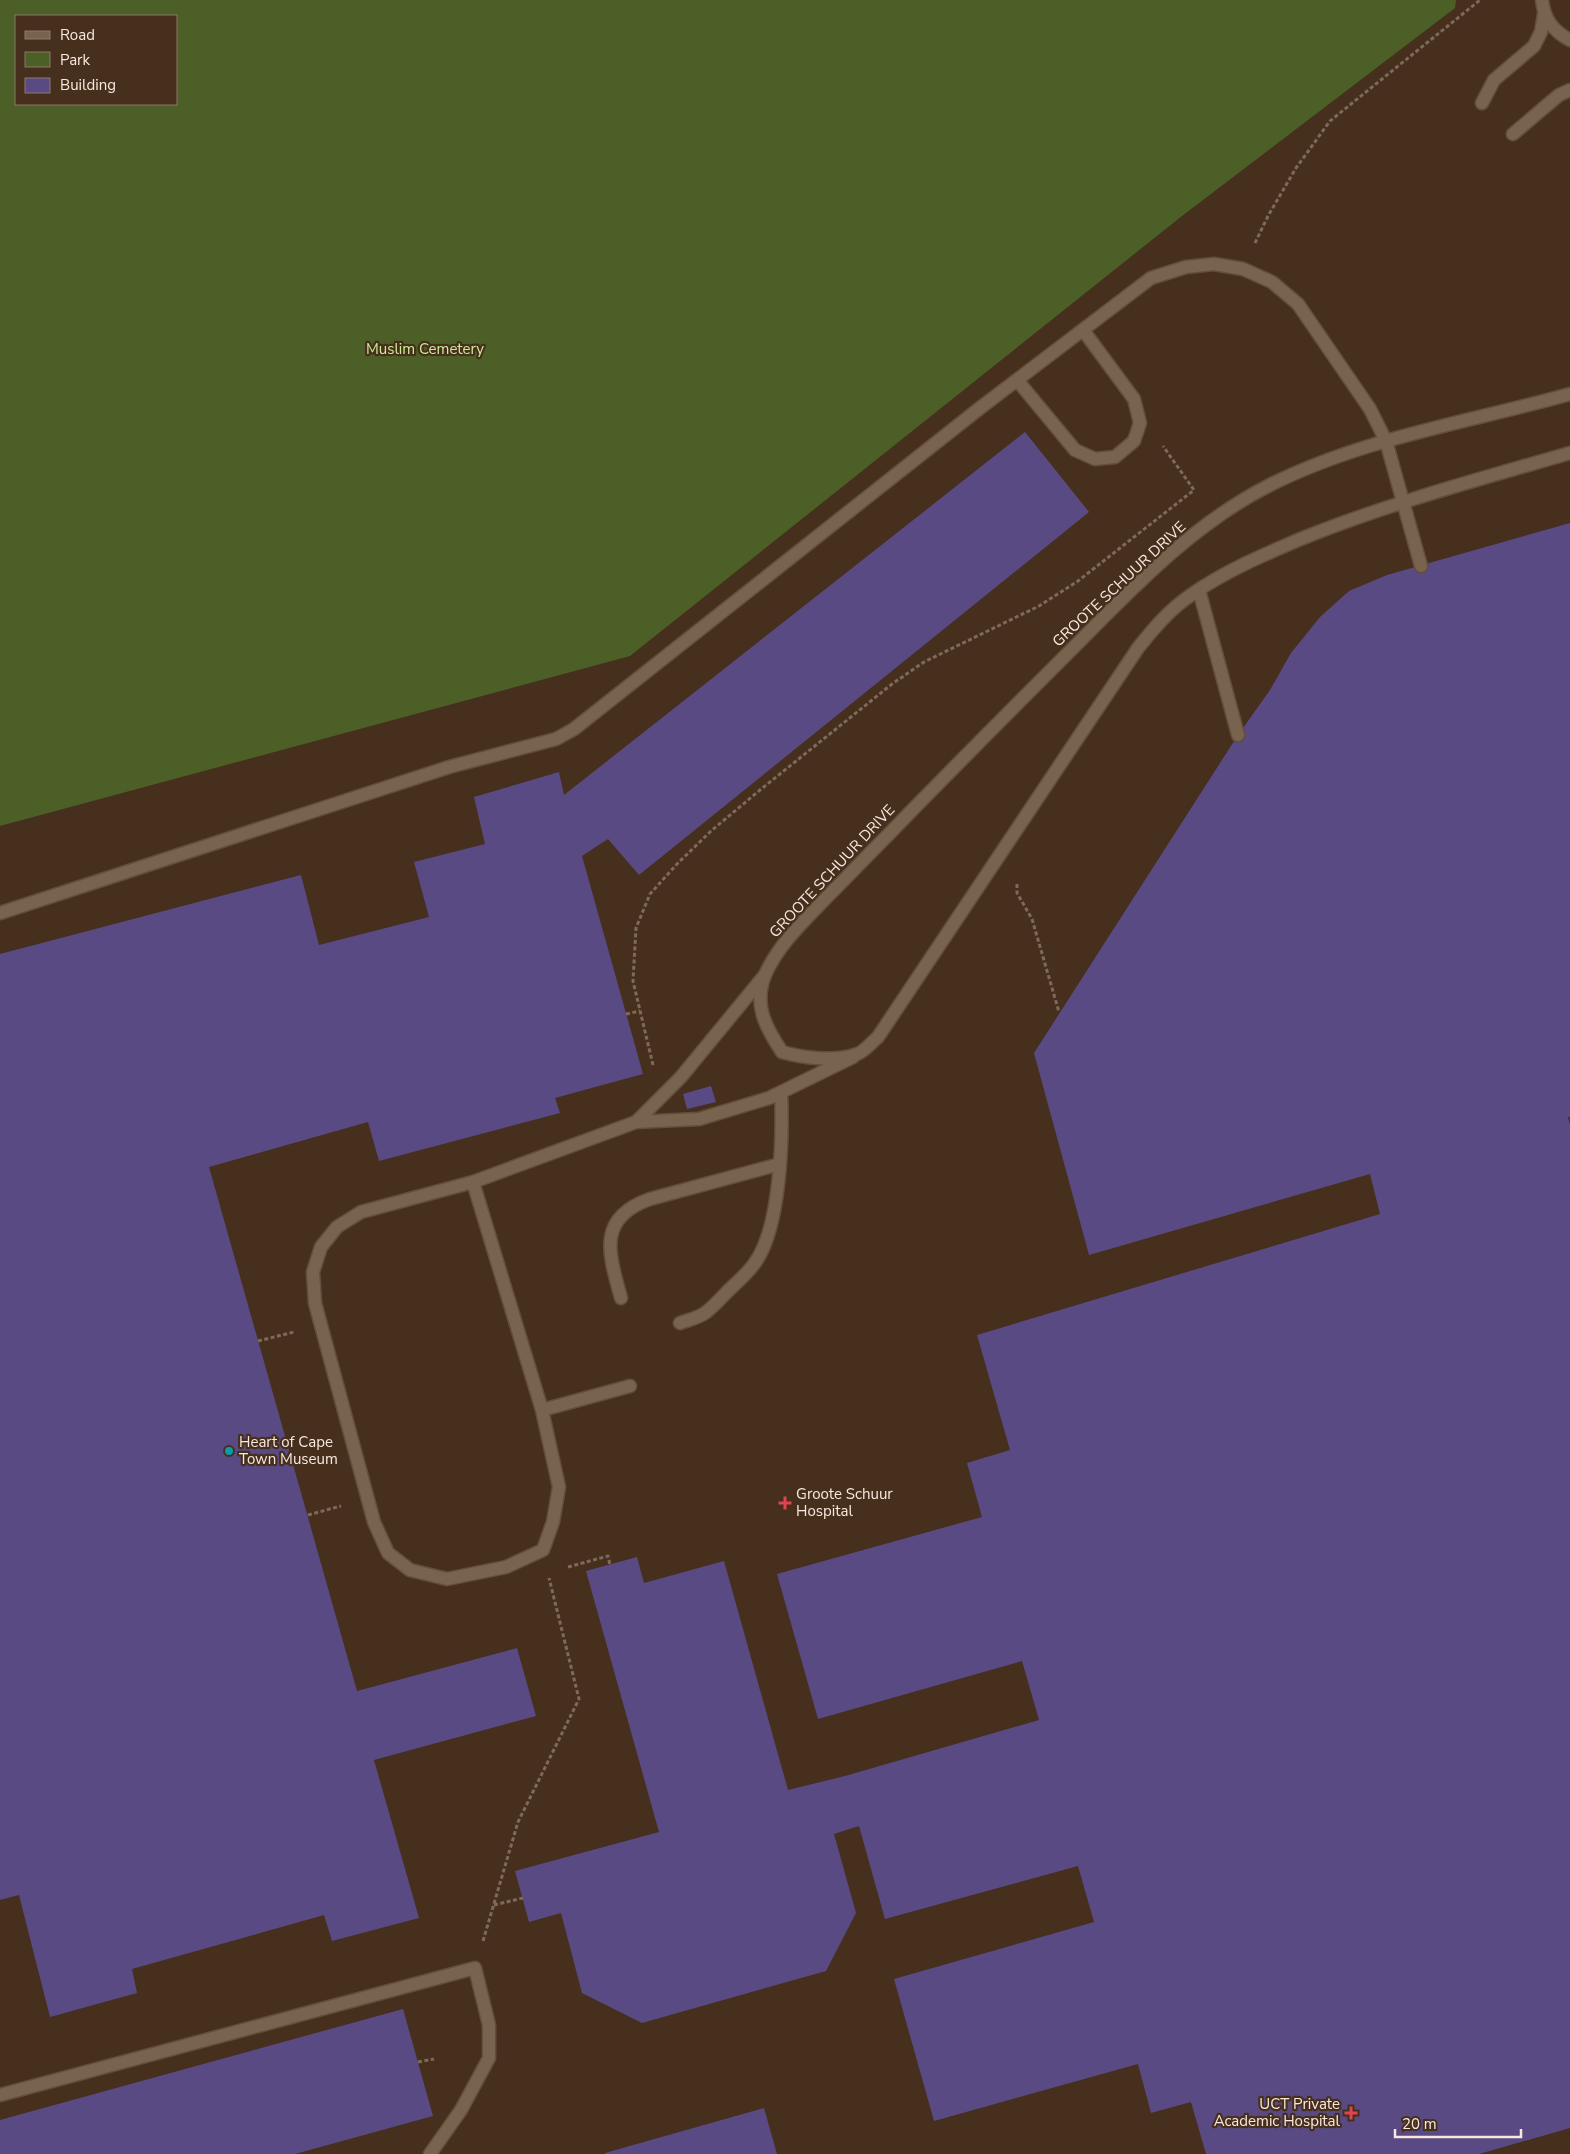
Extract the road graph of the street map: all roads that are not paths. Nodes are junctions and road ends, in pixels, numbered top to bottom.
1 (1542, 0) edge
2 (1544, 14) junction
3 (1570, 40) edge
4 (1570, 90) edge
5 (1482, 102) dead end
6 (1513, 134) dead end
7 (1083, 330) junction
8 (1016, 380) junction
9 (1570, 394) edge
10 (1386, 442) junction
11 (1570, 453) edge
12 (1403, 502) junction
13 (1421, 566) dead end
14 (1199, 590) junction
15 (1238, 735) dead end
16 (0, 913) edge
17 (764, 976) junction
18 (858, 1054) junction
19 (781, 1092) junction
20 (636, 1122) junction
21 (780, 1164) junction
22 (472, 1182) junction
23 (620, 1298) dead end
24 (680, 1323) dead end
25 (630, 1386) dead end
26 (542, 1410) junction
27 (0, 2095) edge
28 (430, 2154) edge

1 - 2 street
2 - 3 street
2 - 5 street
4 - 6 street
7 - 8 street
7 - 8 street
7 - 10 street
8 - 16 street
9 - 10 street, GROOTE SCHUUR DRIVE
10 - 12 street
10 - 17 street, GROOTE SCHUUR DRIVE
11 - 12 street
12 - 13 street
12 - 14 street
14 - 15 street
14 - 18 street
17 - 18 street, GROOTE SCHUUR DRIVE
17 - 20 street
18 - 19 street
19 - 20 street
19 - 21 street
20 - 22 street
21 - 23 street
21 - 24 street
22 - 26 street
22 - 26 street
25 - 26 street
27 - 28 street

